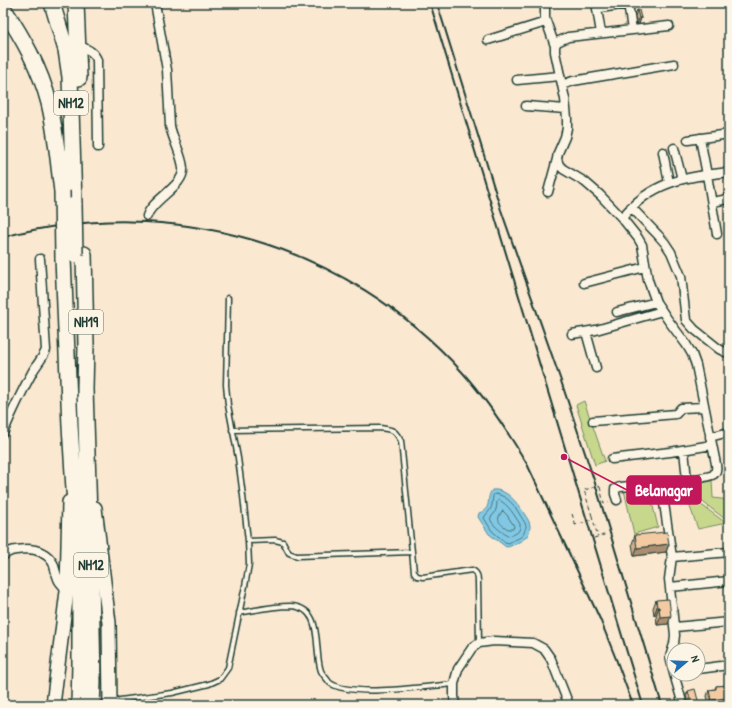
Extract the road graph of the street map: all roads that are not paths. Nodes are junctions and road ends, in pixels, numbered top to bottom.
1 (42, 3) edge
2 (52, 3) edge
3 (76, 3) edge
4 (155, 3) edge
5 (545, 3) edge
6 (628, 3) edge
7 (603, 5) edge
8 (3, 8) edge
9 (546, 22) junction
10 (668, 26) dead end
11 (632, 30) junction
12 (601, 33) junction
13 (488, 40) dead end
14 (558, 42) junction
15 (78, 45) junction
16 (674, 64) dead end
17 (517, 80) dead end
18 (565, 81) junction
19 (526, 106) dead end
20 (566, 109) junction
21 (729, 134) edge
22 (700, 138) junction
23 (688, 140) dead end
24 (98, 147) dead end
25 (674, 148) dead end
26 (662, 152) dead end
27 (557, 159) junction
28 (729, 172) edge
29 (708, 175) junction
30 (682, 179) junction
31 (669, 183) junction
32 (62, 191) junction
33 (548, 192) dead end
34 (729, 197) edge
35 (712, 202) junction
36 (78, 205) junction
37 (626, 213) junction
38 (147, 216) dead end
39 (717, 234) dead end
40 (74, 256) junction
41 (40, 259) dead end
42 (645, 267) junction
43 (584, 283) dead end
44 (228, 298) dead end
45 (656, 302) junction
46 (662, 311) junction
47 (617, 312) dead end
48 (586, 332) junction
49 (572, 334) dead end
50 (729, 352) edge
51 (596, 368) dead end
52 (85, 389) joint
53 (704, 407) junction
54 (593, 421) dead end
55 (86, 425) junction
56 (70, 426) junction
57 (232, 430) junction
58 (729, 432) edge
59 (3, 433) edge
60 (711, 441) junction
61 (684, 450) junction
62 (612, 459) dead end
63 (687, 480) junction
64 (661, 483) junction
65 (617, 500) dead end
66 (248, 541) junction
67 (412, 552) junction
68 (729, 552) edge
69 (3, 556) edge
70 (672, 557) junction
71 (729, 581) edge
72 (670, 586) junction
73 (67, 591) junction
74 (239, 613) junction
75 (729, 622) edge
76 (674, 627) junction
77 (674, 642) edge
78 (479, 643) junction
79 (729, 665) edge
80 (706, 668) edge
81 (677, 682) edge
82 (454, 684) junction
83 (110, 703) edge
84 (53, 705) edge
85 (79, 705) edge
86 (92, 705) edge
87 (455, 705) edge
88 (569, 705) edge
89 (683, 705) edge

1 - 32 highway
2 - 36 highway, NH12
3 - 15 highway, NH19
4 - 38 street
5 - 9 street
6 - 7 street
6 - 11 street
7 - 12 street
8 - 32 highway, NH12
9 - 13 street
9 - 14 street
10 - 11 street
11 - 12 street
12 - 14 street
14 - 18 street
15 - 24 street
15 - 36 highway, NH19
16 - 18 street
17 - 18 street
18 - 20 street
19 - 20 street
20 - 27 street
21 - 22 street
22 - 23 street
22 - 29 street
25 - 30 street
26 - 31 street
27 - 33 street
27 - 37 street
28 - 29 street
29 - 30 street
29 - 35 street
30 - 31 street
31 - 37 street
32 - 40 highway, NH12, bridge
34 - 35 street
35 - 39 street
36 - 40 highway, NH19
37 - 42 street
37 - 50 street
40 - 52 highway, NH19
40 - 56 highway, NH12
41 - 59 street
42 - 43 street
42 - 45 street
44 - 57 lane
45 - 46 street
45 - 47 street
46 - 48 street
46 - 53 street
48 - 49 street
48 - 51 street
52 - 55 highway, NH12
53 - 54 street
53 - 60 street
55 - 83 main road
55 - 86 highway, NH12
56 - 73 main road
56 - 85 highway, NH12
57 - 66 lane
57 - 67 lane
58 - 60 street
60 - 61 street
60 - 63 street
61 - 62 street
61 - 63 street
63 - 64 street
64 - 65 street
64 - 70 street
66 - 67 lane
66 - 74 lane
67 - 78 lane
68 - 70 street
69 - 73 street
70 - 72 street
71 - 72 street
72 - 76 street
73 - 84 main road
74 - 82 lane
74 - 83 lane
75 - 76 street
76 - 77 street
78 - 82 street
78 - 88 street
79 - 80 street
81 - 89 street
82 - 87 street

